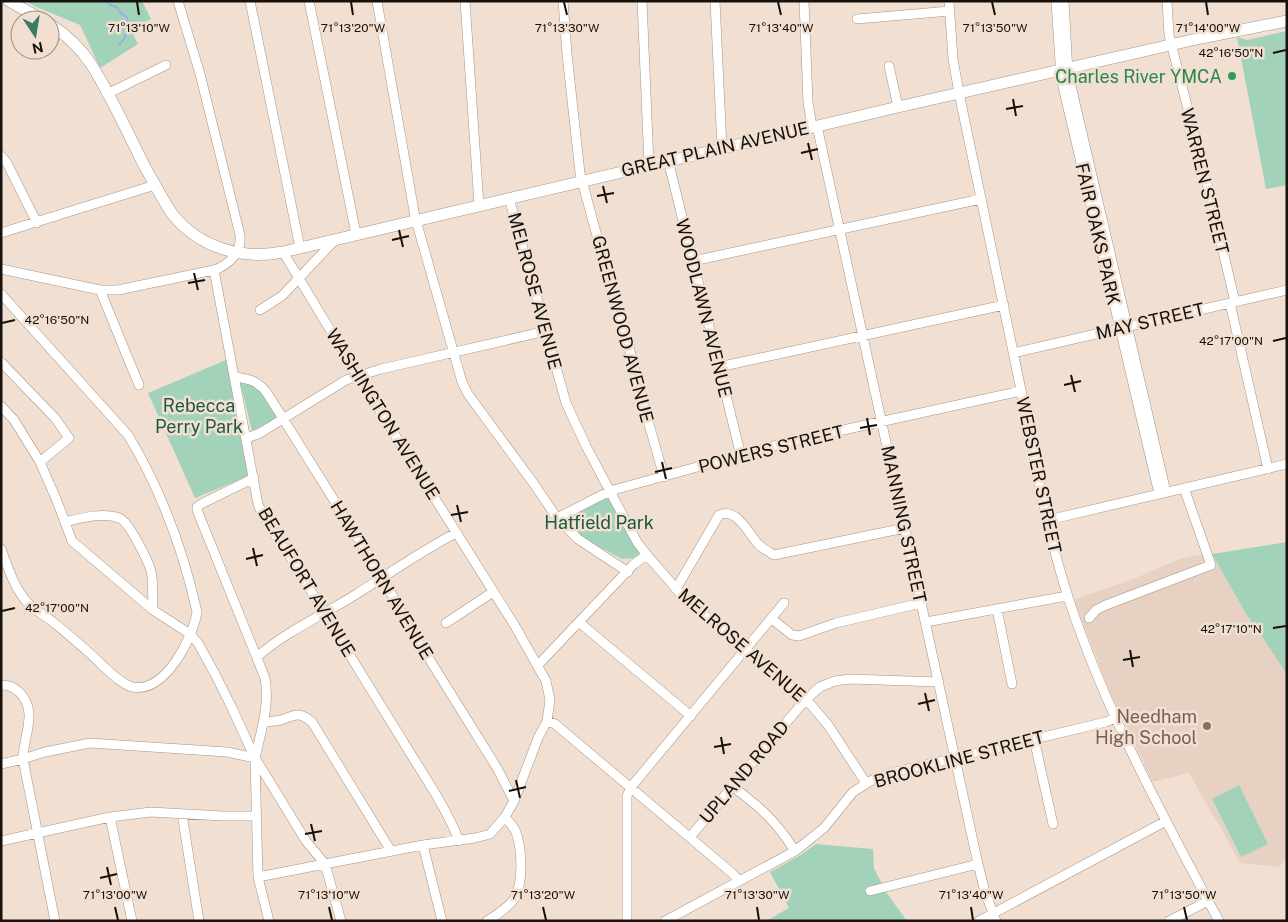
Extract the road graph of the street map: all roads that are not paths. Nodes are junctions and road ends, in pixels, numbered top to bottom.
1 (9, 1) edge
2 (178, 1) edge
3 (250, 1) edge
4 (309, 1) edge
5 (377, 1) edge
6 (465, 1) edge
7 (563, 1) edge
8 (642, 1) edge
9 (715, 1) edge
10 (804, 1) edge
11 (1056, 1) edge
12 (1064, 1) edge
13 (1167, 1) edge
14 (949, 6) edge
15 (25, 10) edge
16 (857, 19) dead end
17 (1287, 21) edge
18 (60, 31) edge
19 (1171, 45) junction
20 (166, 65) dead end
21 (889, 66) dead end
22 (1064, 69) junction
23 (959, 93) junction
24 (107, 94) junction
25 (898, 107) junction
26 (814, 126) junction
27 (722, 148) junction
28 (1, 156) edge
29 (668, 160) junction
30 (649, 165) junction
31 (582, 180) junction
32 (155, 185) junction
33 (509, 198) junction
34 (981, 199) junction
35 (480, 205) junction
36 (416, 220) junction
37 (37, 222) junction
38 (840, 230) junction
39 (1, 233) edge
40 (356, 234) junction
41 (336, 239) junction
42 (300, 248) junction
43 (283, 252) junction
44 (235, 253) junction
45 (693, 261) junction
46 (1, 270) edge
47 (214, 270) junction
48 (299, 277) junction
49 (100, 290) junction
50 (1287, 290) edge
51 (1, 294) edge
52 (1233, 302) junction
53 (1004, 305) junction
54 (260, 310) dead end
55 (1124, 327) junction
56 (546, 331) junction
57 (863, 336) junction
58 (453, 352) junction
59 (1013, 353) junction
60 (1, 362) edge
61 (719, 367) junction
62 (358, 376) junction
63 (235, 377) junction
64 (139, 386) dead end
65 (1021, 391) junction
66 (1, 406) edge
67 (283, 419) junction
68 (882, 422) junction
69 (247, 438) junction
70 (741, 456) junction
71 (40, 462) junction
72 (1287, 464) edge
73 (1268, 469) junction
74 (664, 477) junction
75 (254, 478) junction
76 (1184, 488) junction
77 (610, 490) junction
78 (1162, 493) junction
79 (557, 518) junction
80 (1048, 520) junction
81 (65, 522) junction
82 (905, 528) junction
83 (456, 534) junction
84 (1, 549) edge
85 (646, 555) junction
86 (628, 572) junction
87 (382, 577) junction
88 (676, 589) junction
89 (494, 592) junction
90 (1067, 596) junction
91 (784, 603) dead end
92 (921, 603) junction
93 (997, 609) junction
94 (153, 610) junction
95 (323, 613) junction
96 (772, 618) junction
97 (1089, 618) dead end
98 (926, 622) junction
99 (446, 623) dead end
100 (580, 623) junction
101 (190, 634) junction
102 (746, 650) junction
103 (258, 656) junction
104 (538, 666) junction
105 (939, 682) junction
106 (1, 684) edge
107 (1012, 684) dead end
108 (806, 699) junction
109 (691, 716) junction
110 (1115, 718) junction
111 (547, 720) junction
112 (264, 722) junction
113 (1034, 739) junction
114 (254, 758) junction
115 (955, 758) junction
116 (23, 759) junction
117 (1, 764) edge
118 (866, 783) junction
119 (732, 786) junction
120 (631, 787) junction
121 (514, 801) junction
122 (182, 814) junction
123 (256, 816) junction
124 (110, 818) junction
125 (505, 818) junction
126 (1166, 821) junction
127 (1053, 824) dead end
128 (38, 833) junction
129 (690, 837) junction
130 (1, 841) edge
131 (459, 841) junction
132 (423, 845) junction
133 (391, 851) junction
134 (795, 851) junction
135 (325, 864) junction
136 (978, 864) junction
137 (258, 877) junction
138 (739, 881) junction
139 (870, 891) dead end
140 (1208, 901) junction
141 (994, 917) edge
142 (56, 921) edge
143 (132, 921) edge
144 (199, 921) edge
145 (269, 921) edge
146 (341, 921) edge
147 (442, 921) edge
148 (487, 921) edge
149 (628, 921) edge
150 (665, 921) edge
151 (979, 921) edge
152 (1169, 921) edge
153 (1219, 921) edge

1 - 15 main road
2 - 44 street
3 - 42 street
4 - 40 street
5 - 36 street
6 - 35 street
7 - 31 street, GREENWOOD AVENUE
8 - 30 street
9 - 27 street
10 - 26 street, MANNING STREET
11 - 22 street, FAIR OAKS PARK
12 - 22 street, FAIR OAKS PARK
13 - 19 street, WARREN STREET
14 - 16 street
14 - 23 street, WEBSTER STREET
17 - 19 main road, GREAT PLAIN AVENUE
18 - 24 main road, GREAT PLAIN AVENUE
19 - 22 main road, GREAT PLAIN AVENUE
19 - 52 street, WARREN STREET
20 - 24 street
21 - 25 street
22 - 23 main road, GREAT PLAIN AVENUE
22 - 55 street, FAIR OAKS PARK
23 - 25 main road, GREAT PLAIN AVENUE
23 - 34 street, WEBSTER STREET
24 - 32 main road, GREAT PLAIN AVENUE
25 - 26 main road, GREAT PLAIN AVENUE
26 - 27 main road, GREAT PLAIN AVENUE
26 - 38 street, MANNING STREET
27 - 29 main road, GREAT PLAIN AVENUE
28 - 37 street
29 - 30 main road, GREAT PLAIN AVENUE
29 - 45 street, WOODLAWN AVENUE
30 - 31 main road, GREAT PLAIN AVENUE
31 - 33 main road, GREAT PLAIN AVENUE
31 - 74 street, GREENWOOD AVENUE
32 - 37 street
32 - 44 main road, GREAT PLAIN AVENUE
33 - 35 main road, GREAT PLAIN AVENUE
33 - 56 street, MELROSE AVENUE
34 - 38 street
34 - 53 street, WEBSTER STREET
35 - 36 main road, GREAT PLAIN AVENUE
36 - 40 main road, GREAT PLAIN AVENUE
36 - 58 street
37 - 39 street
38 - 45 street
38 - 57 street, MANNING STREET
40 - 41 main road, GREAT PLAIN AVENUE
41 - 42 main road, GREAT PLAIN AVENUE
41 - 48 street
42 - 43 main road, GREAT PLAIN AVENUE
43 - 44 main road, GREAT PLAIN AVENUE
43 - 48 street, WASHINGTON AVENUE
44 - 47 street
45 - 61 street, WOODLAWN AVENUE
46 - 49 street
47 - 49 street
47 - 63 street, BEAUFORT AVENUE
48 - 54 street
48 - 62 street, WASHINGTON AVENUE
49 - 64 street
50 - 52 street, MAY STREET
51 - 101 street
52 - 55 street, MAY STREET
52 - 73 street, WARREN STREET
53 - 57 street
53 - 59 street, WEBSTER STREET
55 - 59 street, MAY STREET
55 - 78 street, FAIR OAKS PARK
56 - 58 street
56 - 77 street, MELROSE AVENUE
57 - 61 street
57 - 68 street, MANNING STREET
58 - 62 street
58 - 79 street
59 - 65 street, WEBSTER STREET
60 - 71 street
61 - 70 street, WOODLAWN AVENUE
62 - 67 street
62 - 83 street, WASHINGTON AVENUE
63 - 67 street, HAWTHORN AVENUE
63 - 69 street, BEAUFORT AVENUE
65 - 68 street, POWERS STREET
65 - 80 street, WEBSTER STREET
66 - 71 street
67 - 69 street
67 - 87 street, HAWTHORN AVENUE
68 - 70 street, POWERS STREET
68 - 82 street, MANNING STREET
69 - 75 street, BEAUFORT AVENUE
70 - 74 street, POWERS STREET
71 - 81 street
72 - 73 street
73 - 76 street
74 - 77 street, POWERS STREET
75 - 95 street, BEAUFORT AVENUE
75 - 103 street
76 - 78 street
76 - 97 street
77 - 79 street, POWERS STREET
77 - 85 street, MELROSE AVENUE
78 - 80 street
79 - 86 street
80 - 90 street, WEBSTER STREET
81 - 94 street
81 - 94 street
82 - 88 street
82 - 92 street, MANNING STREET
83 - 87 street
83 - 89 street, WASHINGTON AVENUE
84 - 101 street
85 - 86 street
85 - 88 street, MELROSE AVENUE
86 - 100 street
87 - 95 street
87 - 121 street, HAWTHORN AVENUE
88 - 102 street, MELROSE AVENUE
89 - 99 street
89 - 104 street, WASHINGTON AVENUE
90 - 93 street
90 - 110 street, WEBSTER STREET
91 - 96 street
92 - 96 street
92 - 98 street, MANNING STREET
93 - 98 street
93 - 107 street
94 - 101 street
95 - 103 street
95 - 131 street, BEAUFORT AVENUE
96 - 102 street
98 - 105 street, MANNING STREET
100 - 104 street
100 - 109 street
101 - 114 street
102 - 108 street, MELROSE AVENUE
102 - 109 street
103 - 112 street
104 - 111 street, WASHINGTON AVENUE
105 - 108 street, UPLAND ROAD
105 - 115 street, MANNING STREET
106 - 116 street
108 - 118 street, MELROSE AVENUE
108 - 119 street, UPLAND ROAD
109 - 120 street
110 - 113 street, BROOKLINE STREET
110 - 126 street, WEBSTER STREET
111 - 120 street
111 - 121 street, WASHINGTON AVENUE
112 - 114 street
112 - 133 street
113 - 115 street, BROOKLINE STREET
113 - 127 street
114 - 116 street
114 - 123 street
114 - 135 street
115 - 118 street, BROOKLINE STREET
115 - 136 street, MANNING STREET
116 - 117 street
116 - 128 street
118 - 134 street, BROOKLINE STREET
119 - 129 street, UPLAND ROAD
119 - 134 street
120 - 129 street
120 - 149 street
121 - 125 street, WASHINGTON AVENUE
122 - 123 street
122 - 124 street
122 - 144 street
123 - 137 street
124 - 128 street
124 - 143 street
125 - 131 street, WASHINGTON AVENUE
125 - 148 street
126 - 140 street, WEBSTER STREET
126 - 141 street
128 - 130 street
128 - 142 street
129 - 138 street
131 - 132 street, WASHINGTON AVENUE
132 - 133 street, WASHINGTON AVENUE
132 - 147 street
133 - 135 street, WASHINGTON AVENUE
134 - 138 street, BROOKLINE STREET
135 - 137 street, WASHINGTON AVENUE
135 - 146 street
136 - 139 street
136 - 141 street, MANNING STREET
137 - 145 street
138 - 150 street, BROOKLINE STREET
140 - 152 street
140 - 153 street, WEBSTER STREET
141 - 151 street

